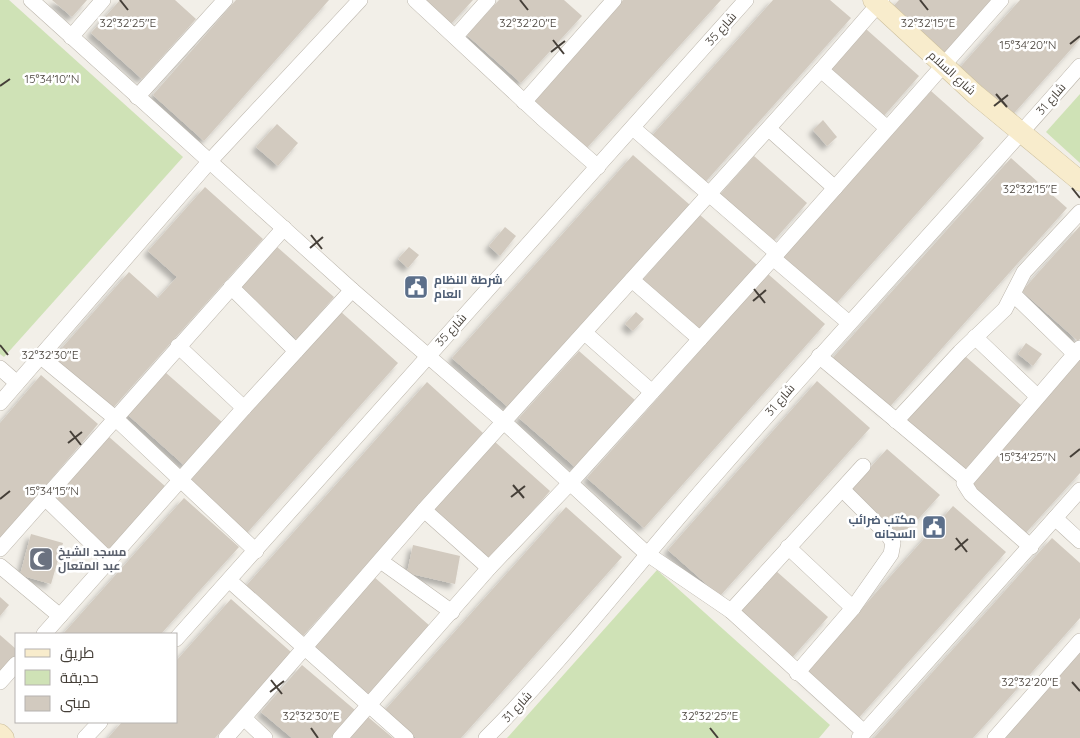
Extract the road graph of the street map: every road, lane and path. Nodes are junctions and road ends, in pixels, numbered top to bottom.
1 (30, 0) edge
2 (103, 0) edge
3 (225, 0) edge
4 (360, 0) edge
5 (415, 0) edge
6 (488, 0) edge
7 (746, 0) edge
8 (1001, 0) edge
9 (877, 1) edge
10 (607, 2) edge
11 (456, 36) junction
12 (71, 37) junction
13 (943, 65) junction
14 (1080, 66) edge
15 (821, 70) junction
16 (137, 97) junction
17 (524, 102) junction
18 (633, 128) junction
19 (769, 128) junction
20 (887, 128) junction
21 (1021, 133) junction
22 (209, 162) junction
23 (598, 167) junction
24 (1080, 181) edge
25 (835, 188) junction
26 (709, 194) junction
27 (1080, 212) edge
28 (284, 228) junction
29 (775, 256) junction
30 (632, 280) junction
31 (231, 287) junction
32 (352, 290) junction
33 (1014, 295) junction
34 (849, 323) junction
35 (585, 333) junction
36 (975, 337) junction
37 (700, 339) junction
38 (178, 346) junction
39 (296, 351) junction
40 (1078, 351) edge
41 (428, 355) junction
42 (40, 356) junction
43 (819, 356) junction
44 (0, 368) edge
45 (17, 383) junction
46 (652, 392) junction
47 (1037, 396) junction
48 (0, 403) edge
49 (244, 408) junction
50 (115, 418) junction
51 (896, 421) junction
52 (504, 422) junction
53 (863, 466) dead end
54 (182, 479) junction
55 (966, 479) junction
56 (571, 482) junction
57 (843, 490) junction
58 (1080, 490) edge
59 (45, 498) junction
60 (424, 510) junction
61 (1055, 518) junction
62 (1080, 541) edge
63 (788, 546) junction
64 (1031, 547) junction
65 (0, 549) edge
66 (256, 551) junction
67 (646, 553) junction
68 (109, 560) junction
69 (382, 562) junction
70 (0, 566) edge
71 (489, 568) junction
72 (230, 581) junction
73 (853, 608) junction
74 (452, 612) junction
75 (731, 612) junction
76 (60, 616) junction
77 (45, 633) edge
78 (178, 637) edge
79 (1080, 641) edge
80 (304, 648) junction
81 (15, 665) edge
82 (797, 673) junction
83 (0, 682) edge
84 (370, 705) junction
85 (244, 718) junction
86 (99, 723) edge
87 (0, 734) edge
88 (861, 735) edge
89 (490, 737) edge
90 (4, 738) edge
91 (85, 738) edge
92 (226, 738) edge
93 (265, 738) edge
94 (340, 738) edge
95 (406, 738) edge
96 (996, 738) edge

1 - 12 street
2 - 12 street
3 - 16 street
4 - 22 street
5 - 11 street
6 - 11 street
7 - 18 street, شارع 35
8 - 13 street
9 - 13 street, شارع السلام
9 - 15 street
10 - 17 street
11 - 17 street
12 - 16 street
13 - 20 street
13 - 21 street, شارع السلام
14 - 21 street, شارع 31
15 - 19 street
15 - 20 street
16 - 22 street
17 - 23 street
18 - 23 street, شارع 35
18 - 26 street
19 - 25 street
19 - 26 street
20 - 25 street
21 - 24 street, شارع السلام
21 - 34 street, شارع 31
22 - 28 street
22 - 42 street
23 - 41 street, شارع 35
25 - 29 street
26 - 29 street
26 - 30 street
27 - 33 street
28 - 31 street
28 - 32 street
29 - 34 street
29 - 37 street
30 - 35 street
30 - 37 street
31 - 38 street
31 - 39 street
32 - 39 street
32 - 41 street
33 - 36 street
33 - 40 street
34 - 43 street, شارع 31
35 - 46 street
35 - 52 street
36 - 47 street
36 - 51 street
37 - 46 street
38 - 49 street
38 - 50 street
39 - 49 street
40 - 47 street
41 - 52 street
41 - 66 street, شارع 35
42 - 45 street
42 - 50 street
43 - 51 street
43 - 67 street, شارع 31
44 - 45 street
45 - 48 street
46 - 56 street
47 - 55 street
49 - 54 street
50 - 54 street
50 - 59 street
51 - 55 street
52 - 56 street
52 - 60 street
53 - 57 street
54 - 66 street
54 - 68 street
55 - 64 street
56 - 67 street
56 - 71 street
57 - 63 street
57 - 73 street
58 - 61 street
59 - 65 street
59 - 68 street
60 - 69 street
60 - 71 street
61 - 62 street
61 - 64 street
63 - 73 street
63 - 75 street
64 - 88 street
66 - 72 street, شارع 35
67 - 75 street
67 - 89 street, شارع 31
68 - 76 street
69 - 74 street
69 - 80 street
70 - 76 street
71 - 74 street
72 - 78 street, شارع 35
72 - 80 street
73 - 82 street
74 - 84 street
75 - 82 street
76 - 77 street
79 - 96 street
80 - 84 street
80 - 85 street
81 - 83 street
82 - 88 street
84 - 94 street
84 - 95 street
85 - 92 street
85 - 93 street
86 - 91 street
87 - 90 street

